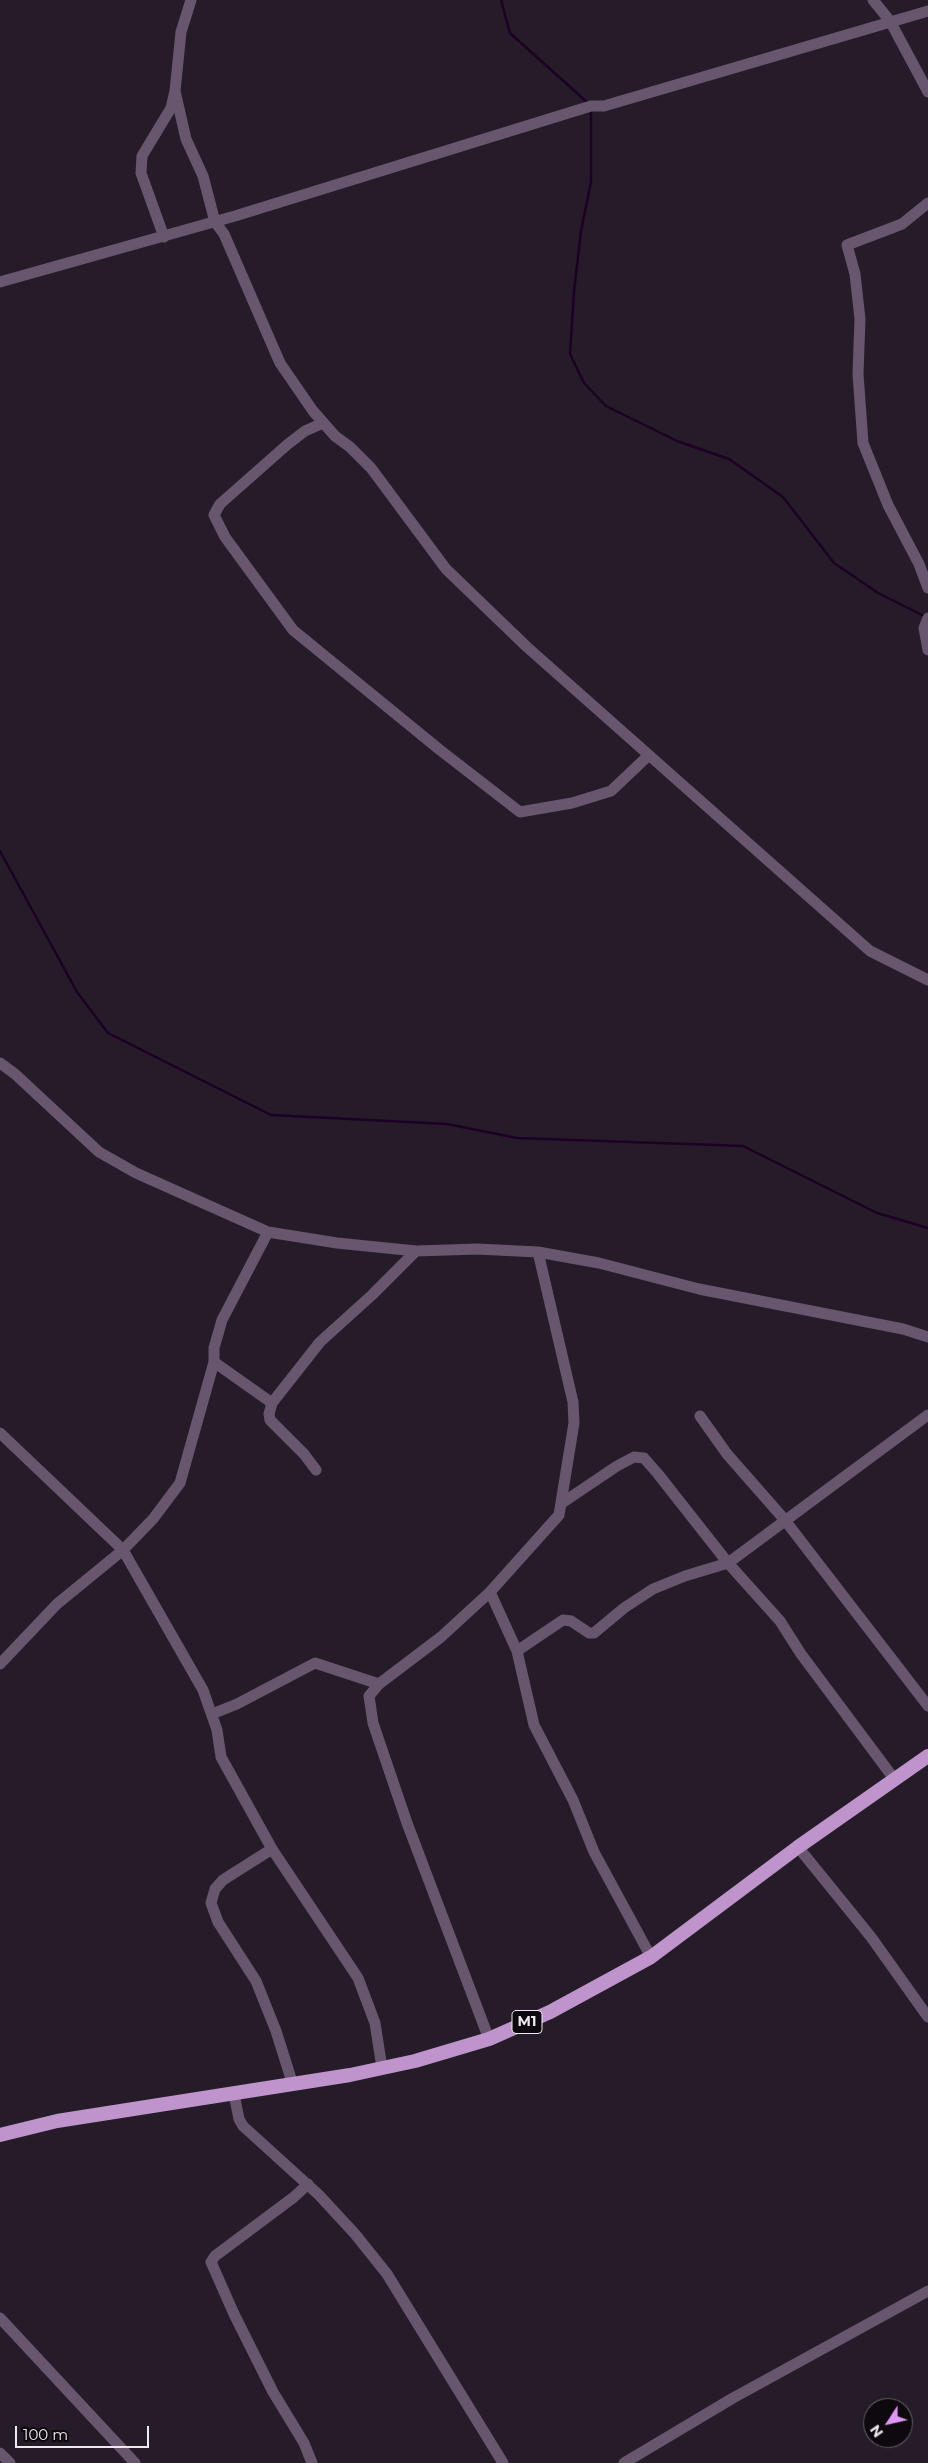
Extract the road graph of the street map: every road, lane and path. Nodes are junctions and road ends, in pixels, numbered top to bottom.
1 (191, 0) edge
2 (873, 0) edge
3 (928, 11) edge
4 (890, 21) junction
5 (175, 91) junction
6 (928, 92) edge
7 (928, 203) edge
8 (216, 222) junction
9 (164, 237) junction
10 (0, 282) edge
11 (323, 423) junction
12 (928, 588) edge
13 (928, 618) edge
14 (928, 650) edge
15 (649, 755) junction
16 (928, 980) edge
17 (0, 1063) edge
18 (268, 1232) junction
19 (416, 1251) junction
20 (538, 1252) junction
21 (928, 1337) edge
22 (214, 1362) junction
23 (272, 1403) junction
24 (928, 1415) edge
25 (700, 1416) dead end
26 (0, 1432) edge
27 (316, 1470) dead end
28 (562, 1503) junction
29 (784, 1519) junction
30 (123, 1550) junction
31 (728, 1563) junction
32 (490, 1592) junction
33 (517, 1651) junction
34 (0, 1664) edge
35 (379, 1684) junction
36 (928, 1706) edge
37 (212, 1714) junction
38 (928, 1756) edge
39 (895, 1780) junction
40 (798, 1847) junction
41 (272, 1849) junction
42 (651, 1957) junction
43 (928, 2017) edge
44 (489, 2039) junction
45 (382, 2068) junction
46 (293, 2085) junction
47 (234, 2094) junction
48 (57, 2121) junction
49 (0, 2127) edge
50 (0, 2135) edge
51 (308, 2184) junction
52 (928, 2290) edge
53 (0, 2318) edge
54 (0, 2452) edge
55 (10, 2463) edge
56 (135, 2463) edge
57 (312, 2463) edge
58 (503, 2463) edge
59 (624, 2463) edge

1 - 5 street
2 - 4 street
3 - 4 street
4 - 6 street
4 - 8 street
5 - 8 street
5 - 9 street
7 - 12 street
8 - 9 street
8 - 11 street
9 - 10 street
11 - 15 street
11 - 15 street
13 - 14 street
15 - 16 street
17 - 18 street
18 - 19 street
18 - 22 street
19 - 20 street
19 - 23 street
20 - 21 street
20 - 28 street
22 - 23 street
22 - 30 street
23 - 27 street
24 - 29 street
25 - 29 street
26 - 30 street
28 - 31 street
28 - 32 street
29 - 31 street
29 - 36 street
30 - 34 street
30 - 37 street
31 - 33 street
31 - 39 street
32 - 33 street
32 - 35 street
33 - 42 street
35 - 37 street
35 - 44 street
37 - 41 street
38 - 39 highway, M1
39 - 40 highway, M1
40 - 42 highway, M1
40 - 43 street
41 - 45 street
41 - 46 street
42 - 44 highway, M1
44 - 45 highway, M1
45 - 46 highway, M1
46 - 47 highway, M1
47 - 48 highway, M1
47 - 51 street
48 - 49 highway, M1
48 - 50 highway, M1
51 - 57 street
51 - 58 street
52 - 59 street
53 - 56 street
54 - 55 street

